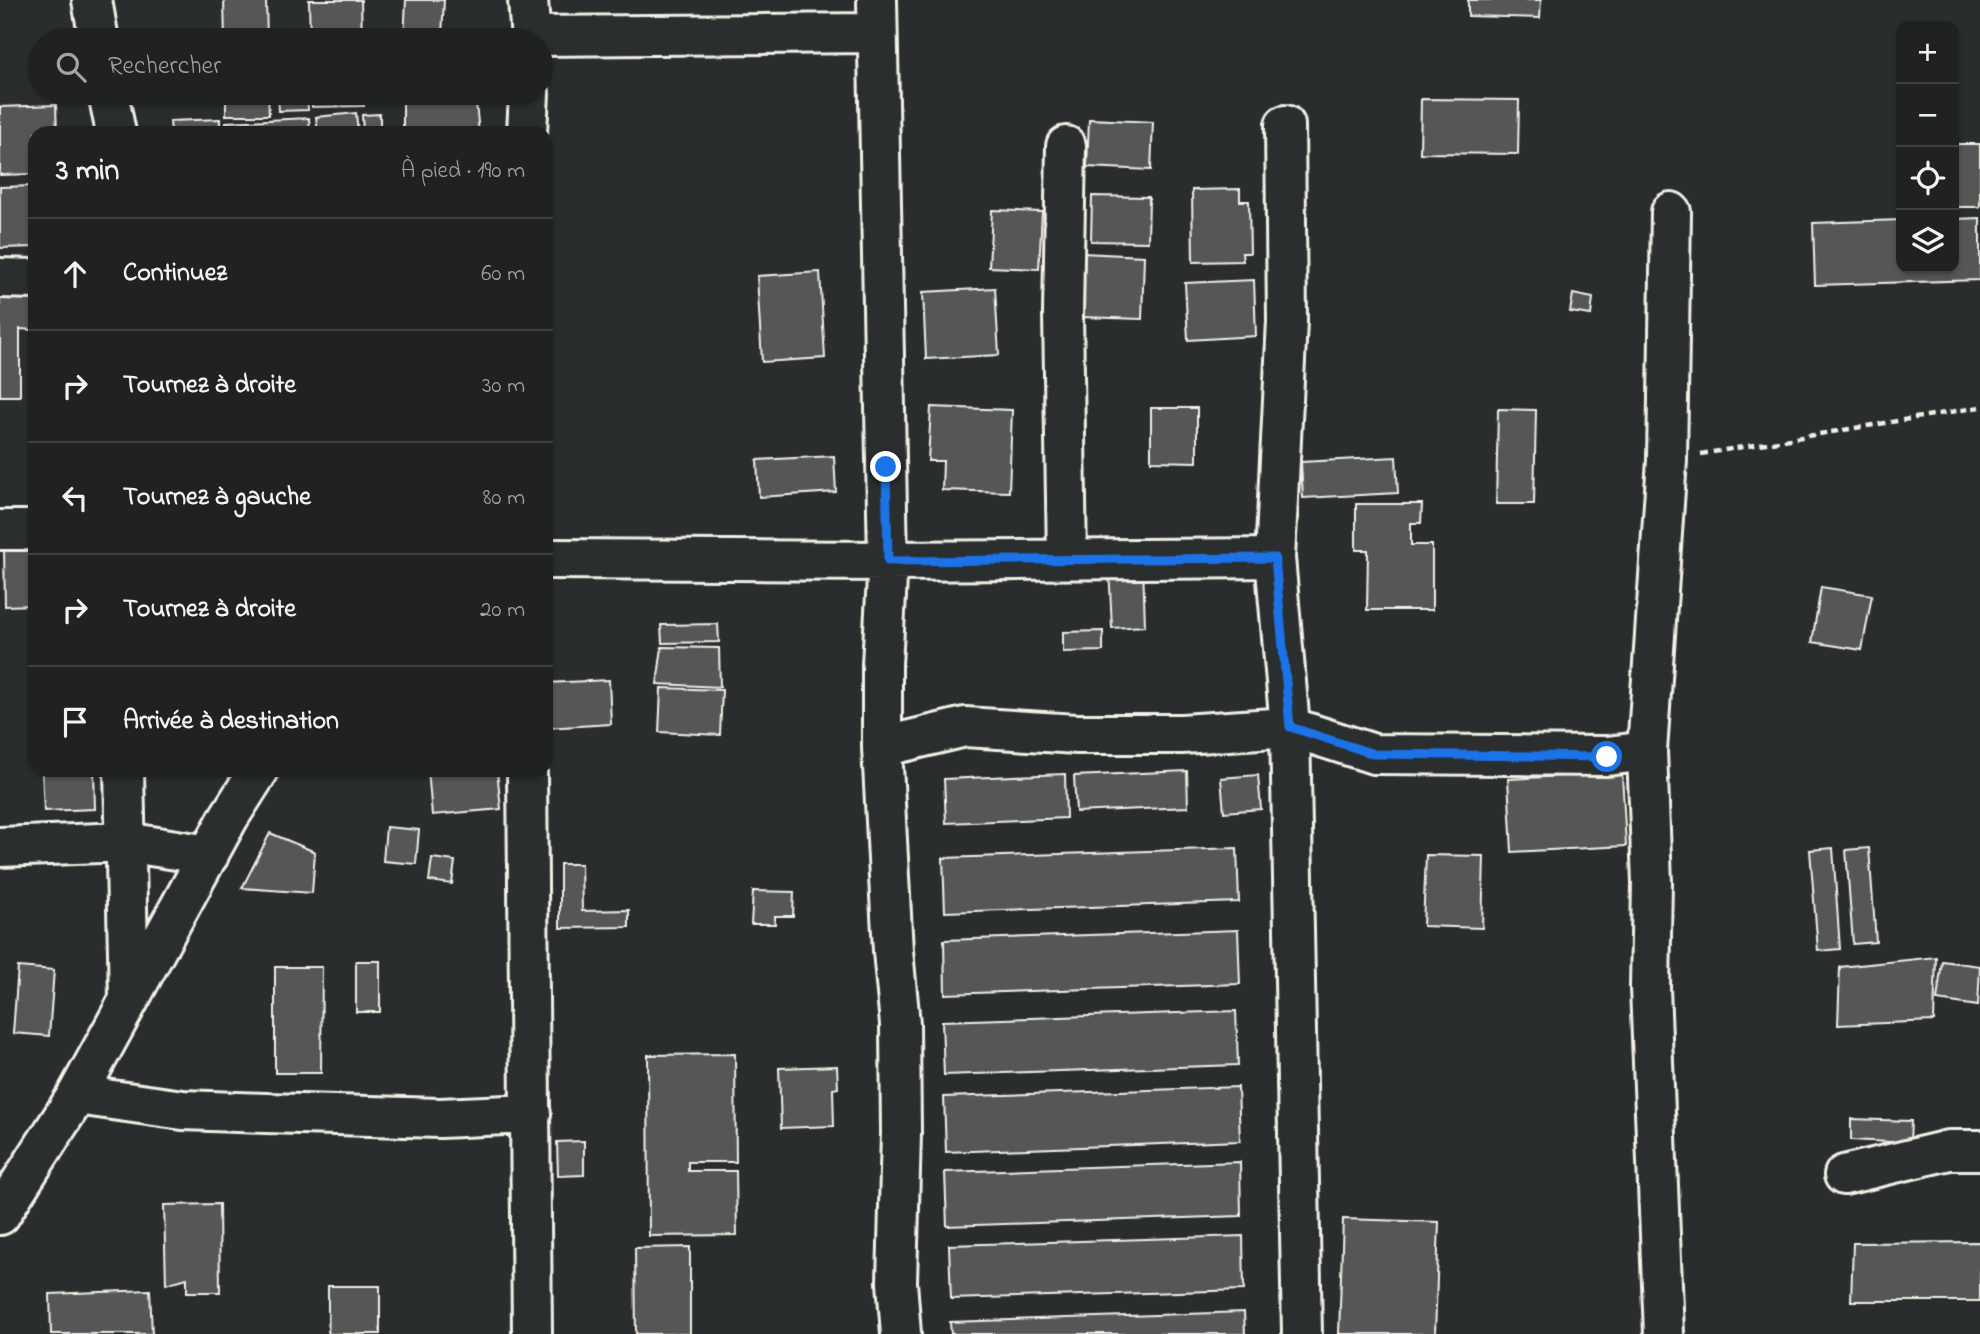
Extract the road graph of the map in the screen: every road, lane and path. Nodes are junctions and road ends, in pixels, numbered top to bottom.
1 (100, 1) edge
2 (877, 16) edge
3 (530, 25) edge
4 (99, 28) edge
5 (110, 105) edge
6 (528, 105) edge
7 (1285, 125) dead end
8 (115, 126) edge
9 (527, 126) edge
10 (1066, 146) dead end
11 (1671, 212) dead end
12 (0, 278) edge
13 (28, 279) edge
14 (1980, 407) edge
15 (1667, 460) junction
16 (0, 530) edge
17 (28, 530) edge
18 (1275, 558) junction
19 (553, 559) edge
20 (1067, 559) junction
21 (888, 561) junction
22 (1290, 727) junction
23 (882, 747) junction
24 (1647, 751) junction
25 (124, 777) edge
26 (255, 777) edge
27 (527, 777) edge
28 (125, 842) junction
29 (0, 847) edge
30 (209, 855) junction
31 (129, 1000) junction
32 (76, 1095) junction
33 (531, 1114) junction
34 (1980, 1150) edge
35 (1844, 1175) dead end
36 (0, 1215) edge
37 (532, 1334) edge
38 (901, 1334) edge
39 (1302, 1334) edge
40 (1664, 1334) edge

1 - 4 street
2 - 3 street
2 - 21 street
5 - 8 street
6 - 9 street
7 - 18 street
10 - 20 street
11 - 15 street
12 - 13 street
14 - 15 path
15 - 24 street
16 - 17 street
18 - 20 street
18 - 22 street
19 - 21 street
20 - 21 street
21 - 23 street
22 - 23 street
22 - 24 street
22 - 39 street
23 - 38 street
24 - 40 street
25 - 28 street
26 - 30 street
27 - 33 street
28 - 29 street
28 - 30 street
28 - 31 street
30 - 31 street
31 - 32 street
32 - 33 street
32 - 36 street
33 - 37 street
34 - 35 street

